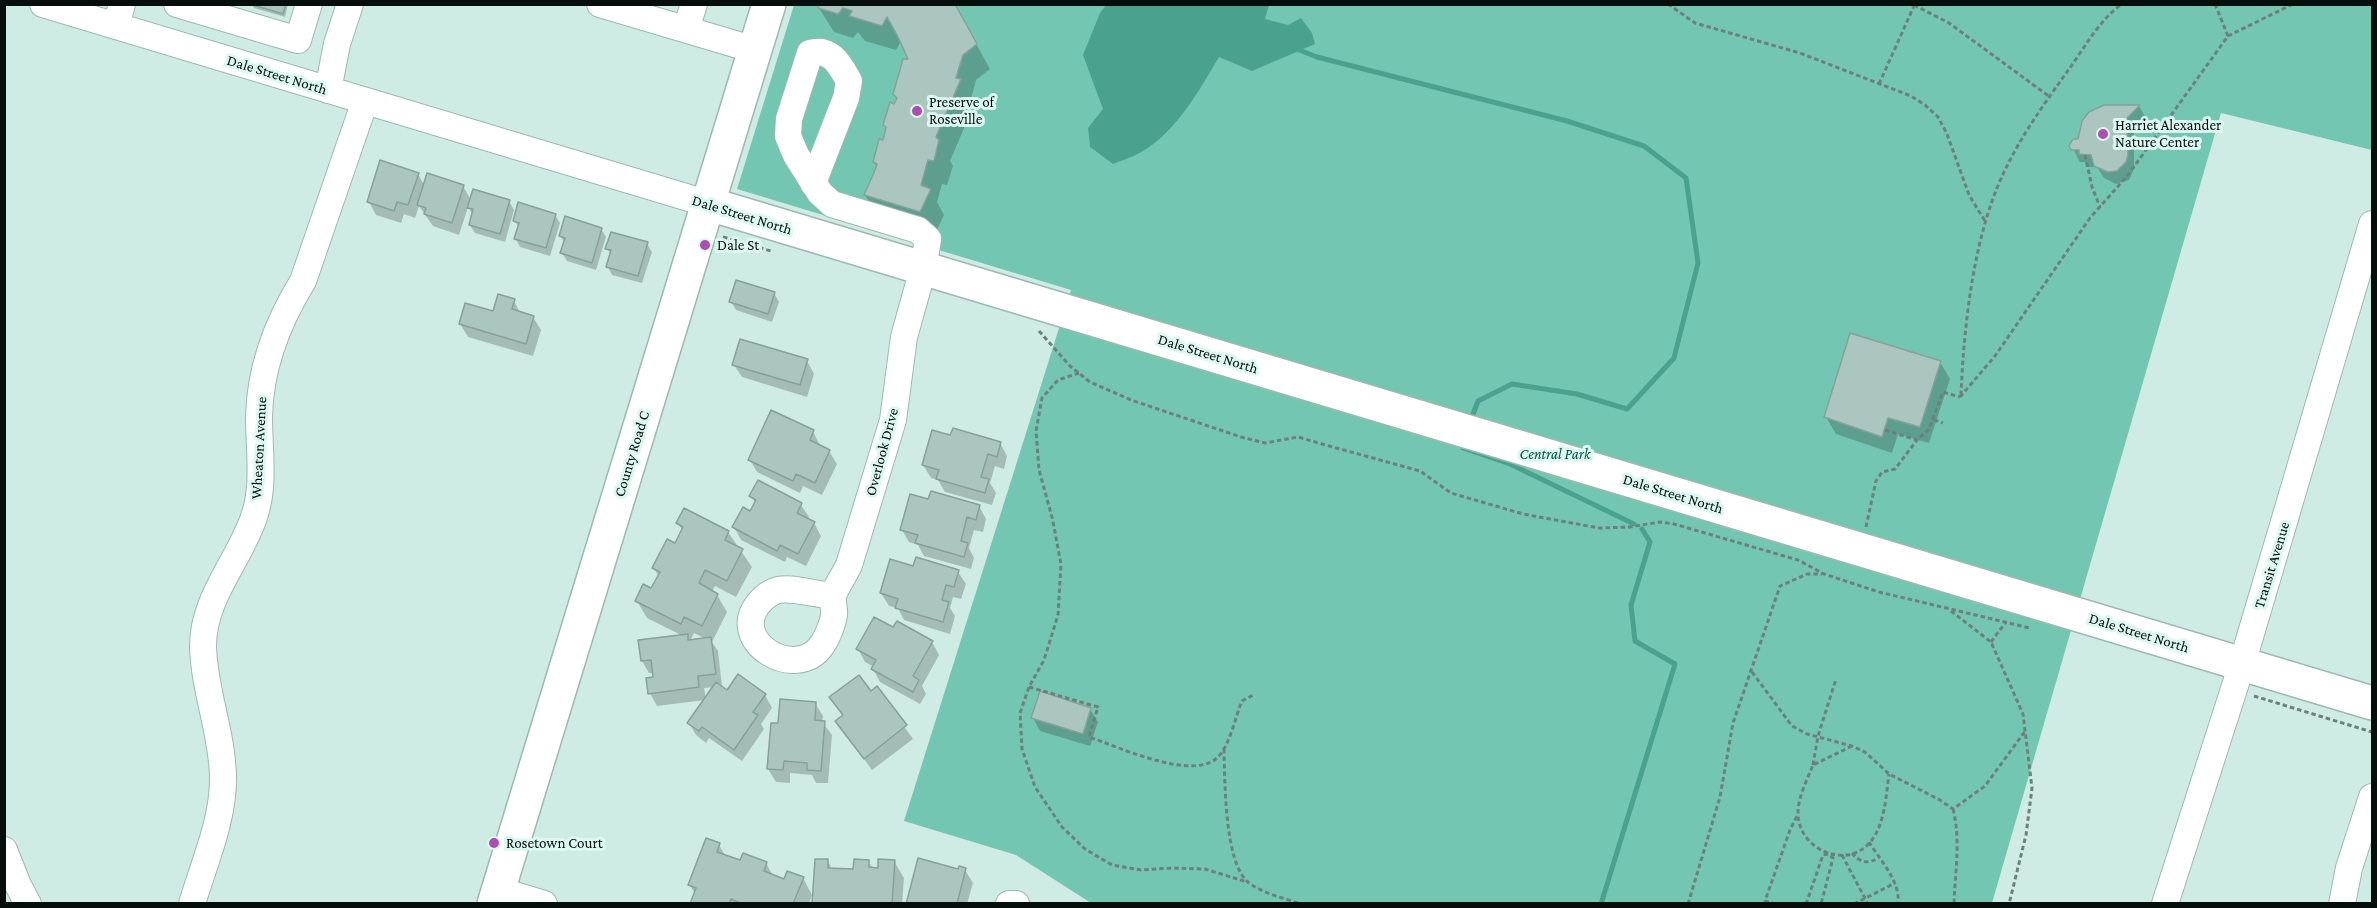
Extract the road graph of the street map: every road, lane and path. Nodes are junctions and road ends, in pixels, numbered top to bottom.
1 (43, 4) edge
2 (177, 4) edge
3 (309, 4) edge
4 (350, 4) edge
5 (600, 4) edge
6 (694, 4) edge
7 (769, 4) edge
8 (1668, 4) edge
9 (2122, 4) edge
10 (2215, 4) edge
11 (2293, 4) edge
12 (1914, 5) edge
13 (119, 15) edge
14 (686, 30) junction
15 (2228, 36) junction
16 (755, 50) junction
17 (1879, 84) junction
18 (328, 90) junction
19 (2050, 97) junction
20 (365, 101) junction
21 (2085, 155) dead end
22 (813, 183) dead end
23 (709, 204) junction
24 (2100, 207) junction
25 (1985, 221) junction
26 (2373, 224) edge
27 (923, 269) junction
28 (1040, 331) dead end
29 (1079, 373) junction
30 (1960, 397) junction
31 (1934, 420) junction
32 (1943, 423) dead end
33 (1885, 430) dead end
34 (1917, 440) junction
35 (1866, 529) dead end
36 (1824, 574) junction
37 (832, 595) dead end
38 (1948, 609) junction
39 (2006, 622) junction
40 (2039, 631) dead end
41 (1991, 642) junction
42 (1752, 672) junction
43 (1836, 679) dead end
44 (2245, 679) junction
45 (1029, 687) junction
46 (1255, 694) dead end
47 (2373, 703) edge
48 (2026, 730) junction
49 (2373, 732) edge
50 (1818, 736) junction
51 (1852, 746) junction
52 (1224, 748) junction
53 (1813, 765) junction
54 (1889, 774) junction
55 (2373, 797) edge
56 (1953, 808) junction
57 (1798, 814) junction
58 (1869, 842) junction
59 (4, 850) edge
60 (1852, 853) junction
61 (1828, 854) junction
62 (1842, 855) junction
63 (1879, 858) junction
64 (1247, 882) junction
65 (1895, 883) junction
66 (496, 897) edge
67 (1865, 898) junction
68 (1764, 902) edge
69 (28, 903) edge
70 (192, 903) edge
71 (544, 903) edge
72 (1009, 903) edge
73 (1016, 903) edge
74 (1301, 903) edge
75 (1689, 903) edge
76 (1776, 903) edge
77 (1806, 903) edge
78 (1821, 903) edge
79 (1854, 903) edge
80 (1868, 903) edge
81 (1898, 903) edge
82 (1954, 903) edge
83 (2009, 903) edge
84 (2165, 903) edge
85 (2342, 903) edge

1 - 13 street, Dale Street North
2 - 3 street
4 - 18 street
5 - 14 street
6 - 14 street
7 - 16 main road, County Road C
8 - 17 path
9 - 19 path
10 - 15 path
11 - 15 path
12 - 17 path
12 - 19 path
13 - 18 street, Dale Street North
14 - 16 street
15 - 24 path
16 - 23 main road, County Road C
17 - 25 path
18 - 20 street, Dale Street North
19 - 25 path
20 - 23 street, Dale Street North
20 - 70 street, Wheaton Avenue
21 - 24 path
22 - 27 street, Overlook Drive
23 - 27 main road, Dale Street North
23 - 66 main road, County Road C
24 - 30 path
25 - 30 path
26 - 44 street, Transit Avenue
27 - 37 street, Overlook Drive
27 - 44 main road, Dale Street North
28 - 29 path
29 - 36 path
29 - 45 path
30 - 31 path
31 - 32 path
31 - 34 path
33 - 34 path
34 - 35 path
36 - 38 path
36 - 42 path
38 - 39 path
38 - 41 path
39 - 40 path
39 - 41 path
41 - 48 path
42 - 50 path
42 - 75 path
43 - 50 path
44 - 47 main road, Dale Street North
44 - 49 path
44 - 84 street, Transit Avenue
45 - 52 path
45 - 64 path
46 - 52 path
48 - 56 path
48 - 83 path
50 - 51 path
50 - 53 path
51 - 53 path
51 - 54 path
52 - 64 path
53 - 57 path
54 - 56 path
54 - 58 path
55 - 85 street
56 - 82 path
57 - 61 path
57 - 68 path
58 - 60 path
58 - 63 path
59 - 69 street
60 - 62 path
60 - 63 path
61 - 62 path
61 - 77 path
61 - 78 path
62 - 67 path
63 - 65 path
64 - 74 path
65 - 67 path
65 - 81 path
66 - 71 street
67 - 79 path
67 - 80 path
68 - 76 path
72 - 73 street

